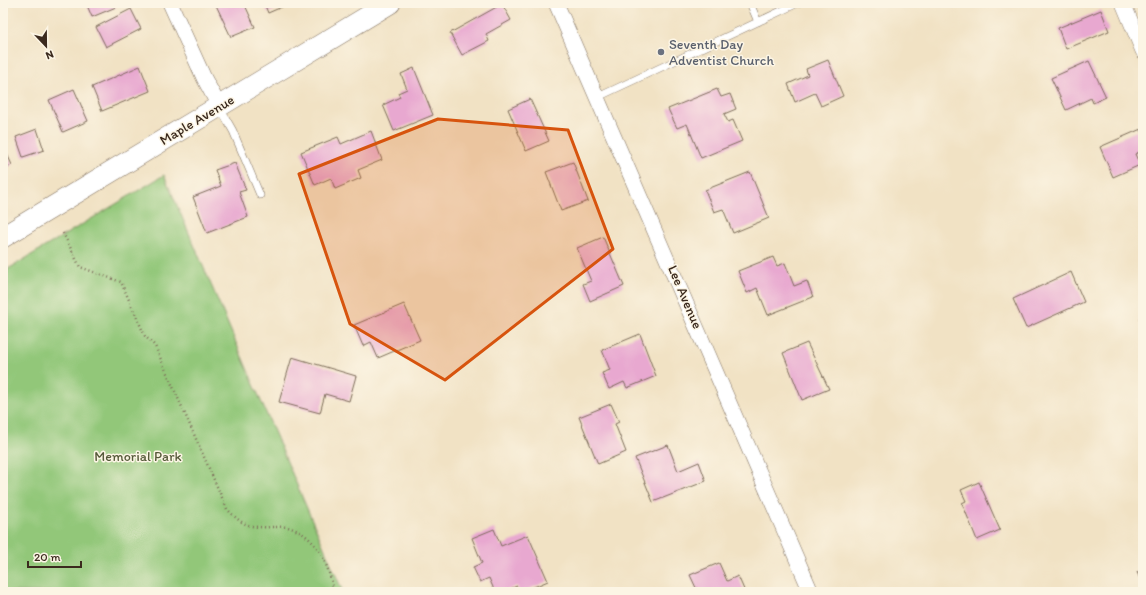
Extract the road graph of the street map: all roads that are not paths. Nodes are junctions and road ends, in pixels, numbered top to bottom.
1 (170, 3) edge
2 (390, 3) edge
3 (556, 3) edge
4 (750, 3) edge
5 (798, 3) edge
6 (1123, 3) edge
7 (758, 22) junction
8 (1143, 51) edge
9 (598, 97) junction
10 (219, 106) junction
11 (260, 195) dead end
12 (3, 236) edge
13 (812, 592) edge

1 - 10 street
2 - 10 main road, Maple Avenue
3 - 9 street, Lee Avenue
4 - 7 lane
5 - 7 lane
6 - 8 street
7 - 9 lane
9 - 13 street, Lee Avenue
10 - 11 lane
10 - 12 main road, Maple Avenue

